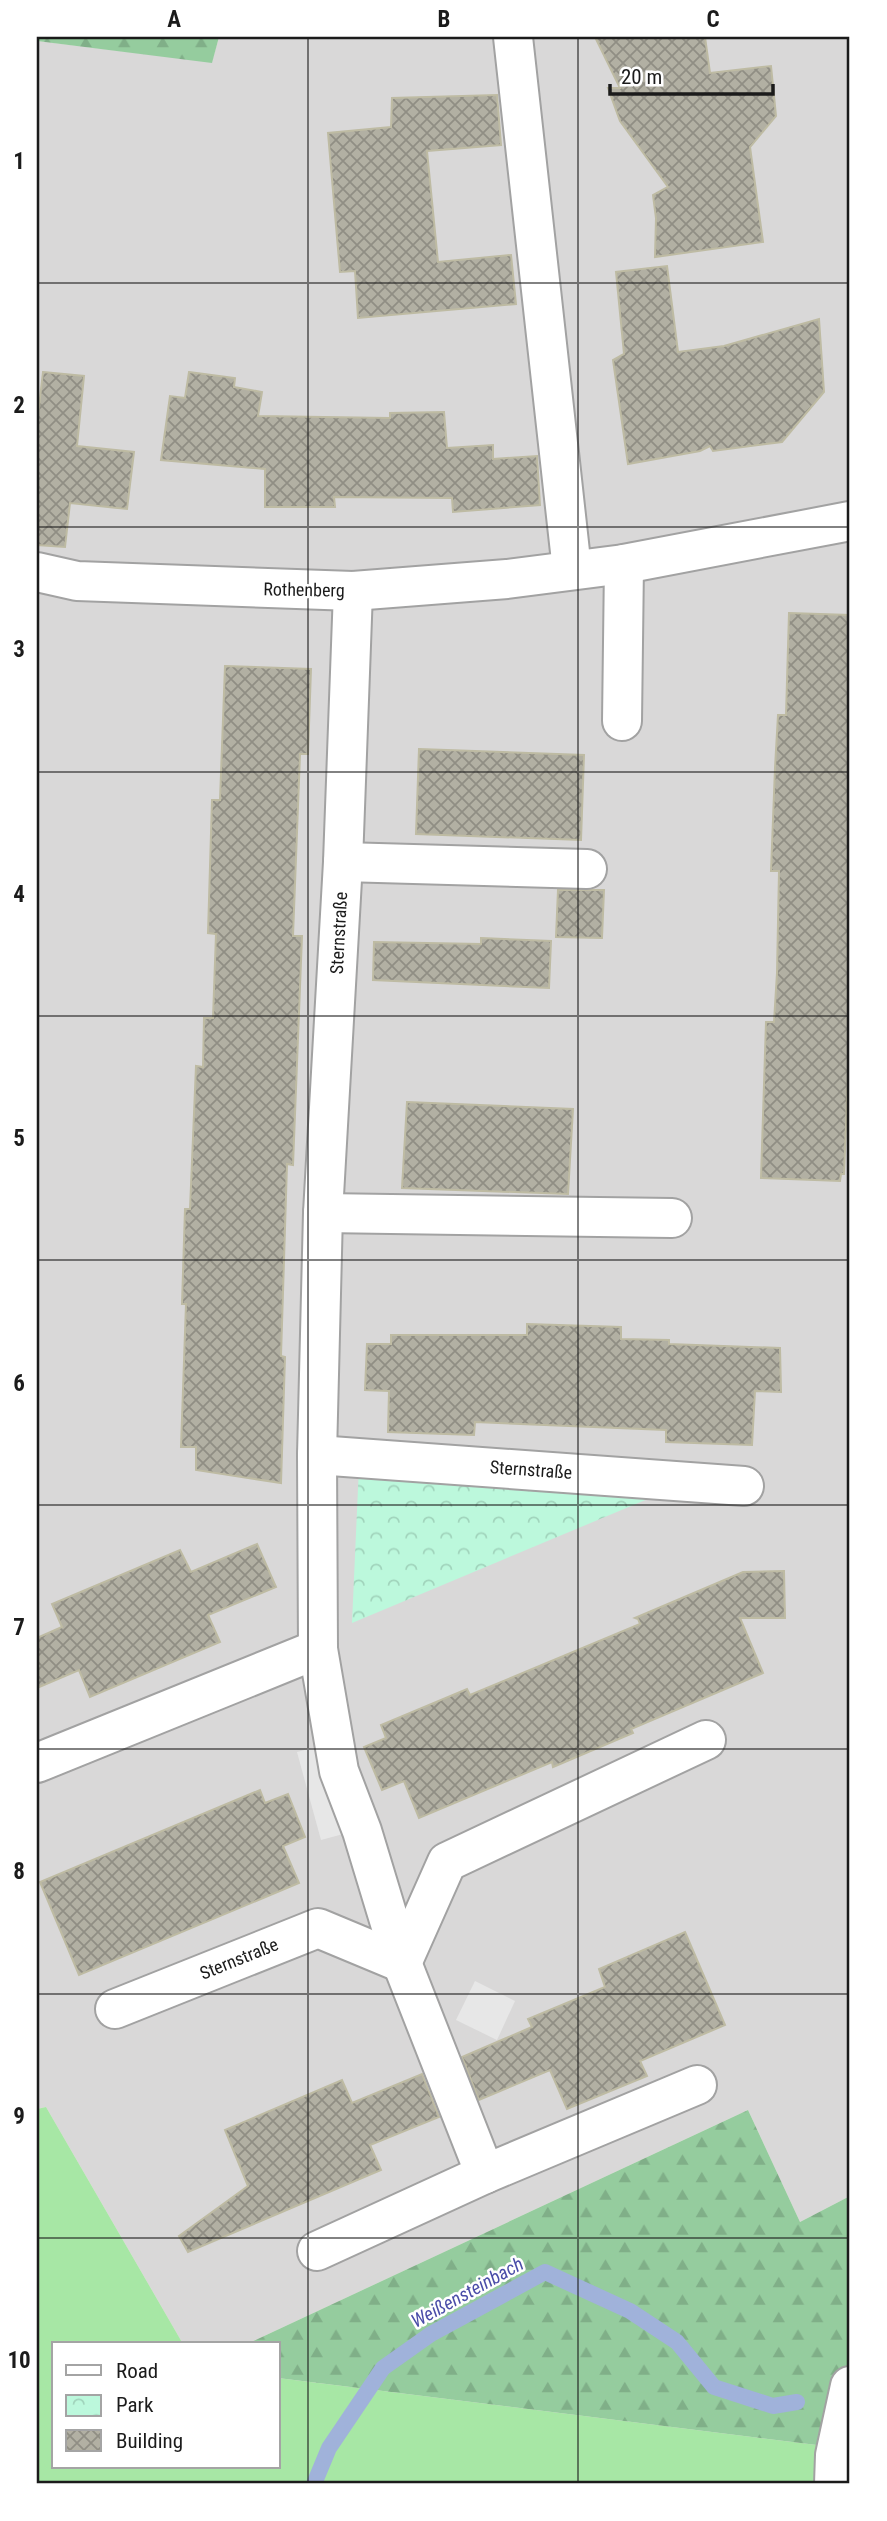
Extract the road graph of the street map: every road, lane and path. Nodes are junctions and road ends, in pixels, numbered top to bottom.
1 (513, 37) edge
2 (850, 521) edge
3 (624, 564) junction
4 (572, 570) junction
5 (37, 572) edge
6 (353, 591) junction
7 (622, 721) dead end
8 (343, 862) junction
9 (587, 869) dead end
10 (323, 1213) junction
11 (672, 1218) dead end
12 (317, 1455) junction
13 (744, 1486) dead end
14 (318, 1649) junction
15 (706, 1740) dead end
16 (37, 1763) edge
17 (402, 1963) junction
18 (115, 2009) dead end
19 (697, 2085) dead end
20 (485, 2174) junction
21 (317, 2251) dead end
22 (850, 2386) edge
23 (834, 2484) edge

1 - 4 street
2 - 3 street, Rothenberg
3 - 4 street, Rothenberg
3 - 7 street
4 - 6 street, Rothenberg
5 - 6 street, Rothenberg
6 - 8 street, Sternstraße
8 - 9 street
8 - 10 street, Sternstraße
10 - 11 street
10 - 12 street, Sternstraße
12 - 13 street, Sternstraße
12 - 14 street, Sternstraße
14 - 16 street
14 - 17 street, Sternstraße
15 - 17 street
17 - 18 street, Sternstraße
17 - 20 street, Sternstraße
19 - 20 street
20 - 21 street
22 - 23 street

